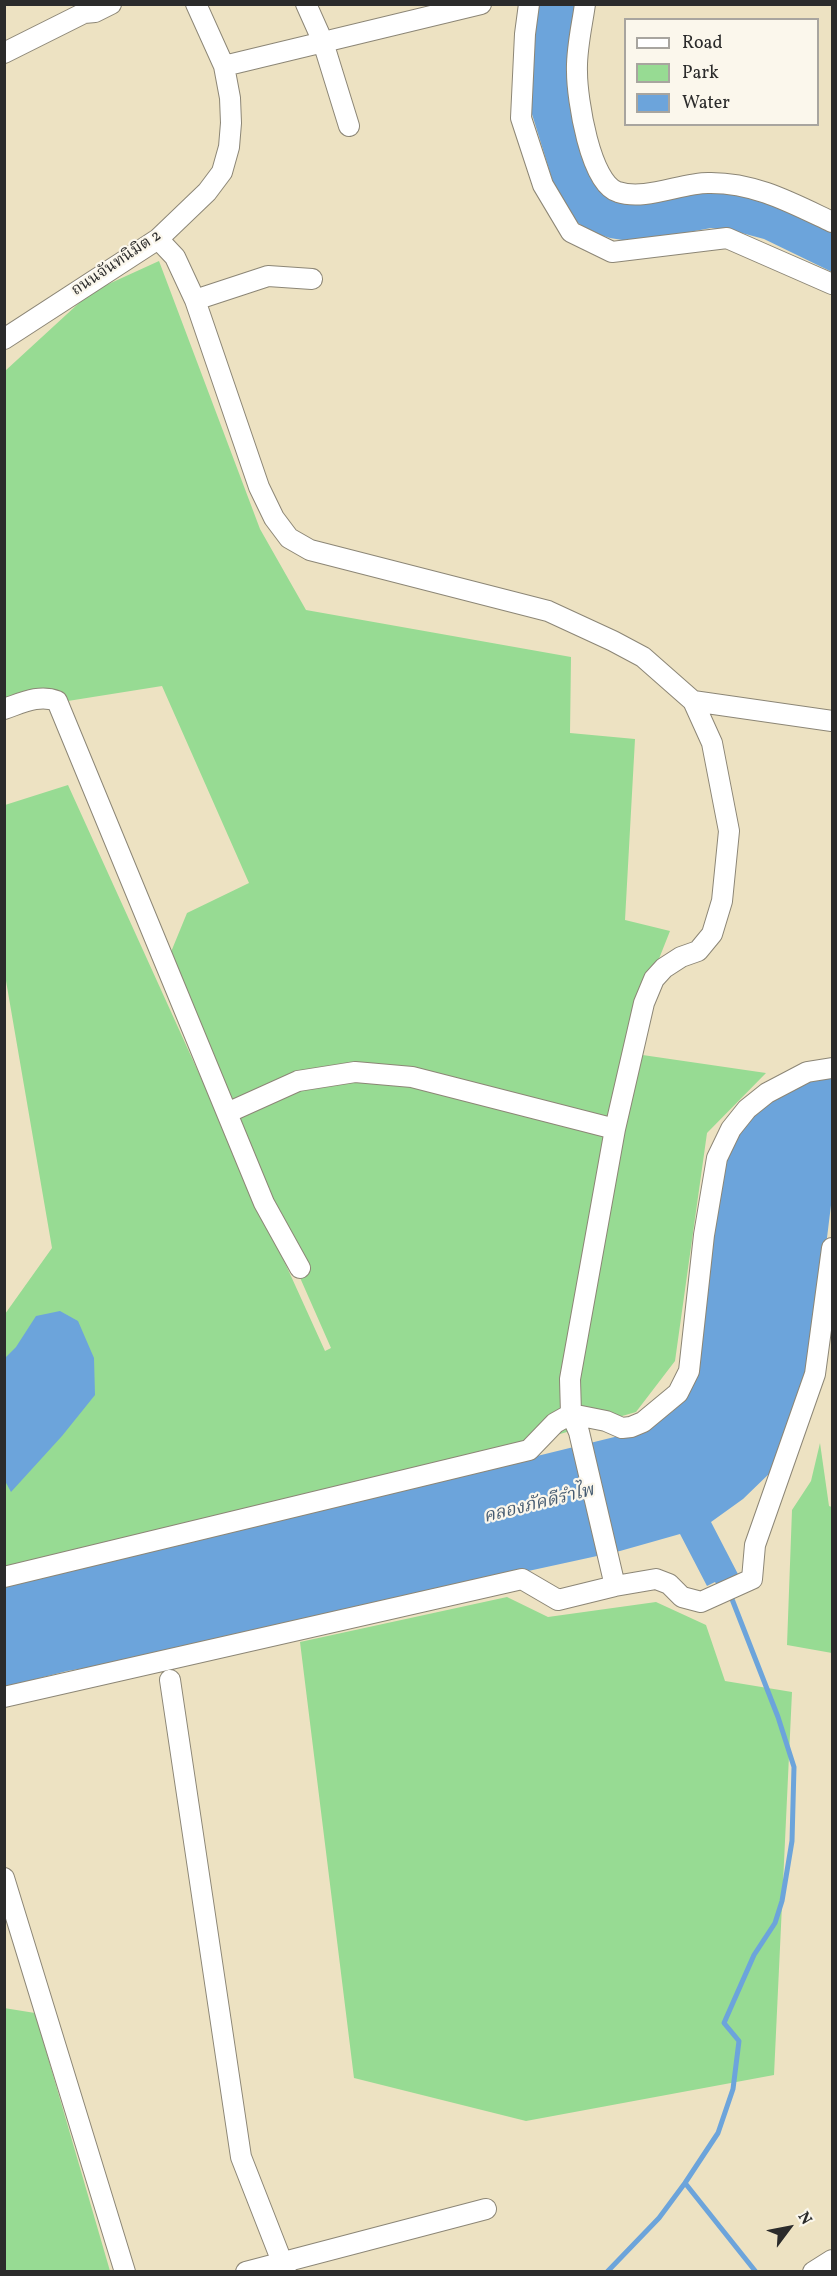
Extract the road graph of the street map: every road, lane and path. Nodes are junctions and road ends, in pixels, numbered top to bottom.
1 (111, 4) edge
2 (196, 4) edge
3 (306, 4) edge
4 (481, 4) edge
5 (529, 4) edge
6 (585, 4) edge
7 (82, 9) edge
8 (323, 42) junction
9 (4, 53) edge
10 (224, 66) junction
11 (349, 126) dead end
12 (832, 222) edge
13 (158, 239) junction
14 (312, 279) dead end
15 (832, 284) edge
16 (195, 300) junction
17 (4, 339) edge
18 (693, 701) junction
19 (4, 709) edge
20 (832, 721) edge
21 (832, 1068) edge
22 (227, 1113) junction
23 (615, 1129) junction
24 (832, 1248) edge
25 (300, 1268) dead end
26 (571, 1414) junction
27 (4, 1577) edge
28 (613, 1577) junction
29 (170, 1680) dead end
30 (4, 1697) edge
31 (4, 1878) edge
32 (486, 2209) dead end
33 (832, 2260) edge
34 (284, 2266) edge
35 (125, 2271) edge
36 (246, 2271) edge
37 (813, 2271) edge

1 - 7 street
2 - 10 street, ถนนจันทนิมิต 2
3 - 8 street
4 - 8 street
5 - 15 street
6 - 12 street
7 - 9 street
8 - 10 street
8 - 11 street
10 - 13 street, ถนนจันทนิมิต 2
13 - 16 street
13 - 17 street, ถนนจันทนิมิต 2
14 - 16 street
16 - 18 street
18 - 20 street
18 - 23 street
19 - 22 street
21 - 26 street
22 - 23 street
22 - 25 street
23 - 26 street
24 - 28 street
26 - 27 street
26 - 28 street
28 - 30 street
29 - 34 street
31 - 35 street
32 - 34 street
33 - 37 street
34 - 36 street

